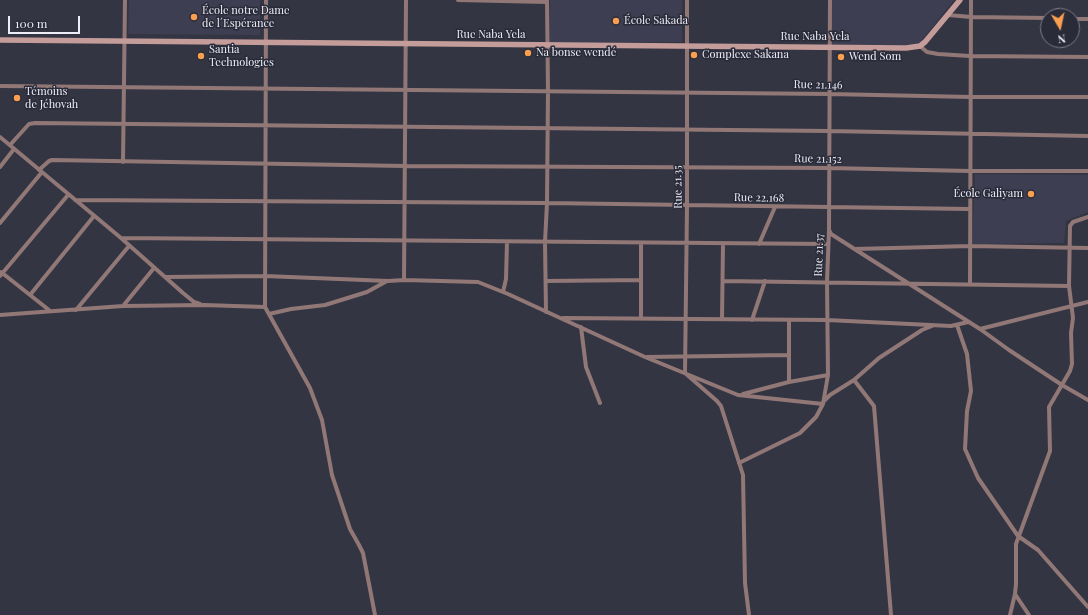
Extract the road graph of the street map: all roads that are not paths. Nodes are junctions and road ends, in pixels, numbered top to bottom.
1 (125, 0) edge
2 (266, 0) edge
3 (406, 0) edge
4 (458, 0) edge
5 (688, 0) edge
6 (830, 0) edge
7 (960, 0) edge
8 (970, 0) edge
9 (547, 1) edge
10 (948, 15) junction
11 (970, 17) junction
12 (1040, 18) edge
13 (0, 40) edge
14 (124, 42) junction
15 (266, 43) junction
16 (406, 45) junction
17 (547, 46) junction
18 (687, 46) junction
19 (920, 46) junction
20 (829, 47) junction
21 (970, 56) junction
22 (1088, 57) edge
23 (2, 86) edge
24 (124, 87) junction
25 (266, 88) junction
26 (405, 90) junction
27 (0, 91) edge
28 (548, 91) junction
29 (687, 93) junction
30 (829, 94) junction
31 (971, 97) junction
32 (1088, 97) edge
33 (124, 124) junction
34 (265, 126) junction
35 (405, 127) junction
36 (548, 129) junction
37 (686, 130) junction
38 (829, 131) junction
39 (970, 134) junction
40 (1088, 136) edge
41 (0, 137) edge
42 (10, 145) junction
43 (14, 149) junction
44 (123, 162) junction
45 (265, 164) junction
46 (405, 166) junction
47 (547, 166) junction
48 (0, 167) edge
49 (686, 167) junction
50 (829, 168) junction
51 (41, 171) junction
52 (970, 171) junction
53 (1088, 171) edge
54 (68, 195) junction
55 (75, 200) junction
56 (265, 201) junction
57 (404, 203) junction
58 (547, 204) junction
59 (687, 206) junction
60 (775, 207) junction
61 (829, 207) junction
62 (970, 209) junction
63 (94, 216) junction
64 (1088, 217) edge
65 (0, 223) edge
66 (829, 230) junction
67 (120, 238) junction
68 (265, 239) junction
69 (404, 240) junction
70 (507, 242) junction
71 (546, 242) junction
72 (641, 243) junction
73 (687, 244) junction
74 (723, 244) junction
75 (759, 244) junction
76 (827, 244) junction
77 (129, 246) junction
78 (970, 246) junction
79 (1070, 247) junction
80 (1088, 248) edge
81 (854, 249) junction
82 (154, 268) junction
83 (1, 273) edge
84 (265, 276) junction
85 (166, 277) junction
86 (404, 280) junction
87 (641, 280) junction
88 (388, 281) junction
89 (546, 281) junction
90 (724, 281) junction
91 (765, 282) junction
92 (827, 282) junction
93 (910, 284) junction
94 (970, 284) junction
95 (1069, 286) junction
96 (503, 292) junction
97 (30, 296) junction
98 (1088, 302) edge
99 (204, 305) junction
100 (123, 306) junction
101 (1072, 306) junction
102 (265, 307) junction
103 (50, 310) junction
104 (76, 310) junction
105 (546, 312) junction
106 (269, 314) junction
107 (0, 315) edge
108 (560, 318) junction
109 (641, 319) junction
110 (685, 319) junction
111 (722, 319) junction
112 (752, 320) junction
113 (789, 320) junction
114 (827, 320) junction
115 (968, 322) junction
116 (957, 325) junction
117 (934, 326) junction
118 (581, 327) junction
119 (980, 329) junction
120 (789, 355) junction
121 (685, 356) junction
122 (645, 357) junction
123 (685, 373) junction
124 (828, 375) junction
125 (854, 380) junction
126 (789, 382) junction
127 (1062, 385) junction
128 (738, 395) junction
129 (1088, 400) edge
130 (600, 403) dead end
131 (824, 403) junction
132 (739, 463) junction
133 (1018, 536) junction
134 (1015, 594) junction
135 (1088, 607) edge
136 (375, 615) edge
137 (748, 615) edge
138 (891, 615) edge
139 (1010, 615) edge
140 (1029, 615) edge

1 - 14 street
2 - 15 street
3 - 16 street
4 - 9 street
5 - 18 street, Rue 21.35
6 - 20 street, Rue 21.37
7 - 10 street
8 - 11 street
9 - 17 street
10 - 11 street
10 - 19 street
11 - 12 street
11 - 21 street
13 - 14 street, Rue Naba Yela
14 - 15 street, Rue Naba Yela
14 - 24 street
15 - 16 street, Rue Naba Yela
15 - 25 street
16 - 17 street, Rue Naba Yela
16 - 26 street
17 - 18 street, Rue Naba Yela
17 - 28 street
18 - 20 street, Rue Naba Yela
18 - 29 street, Rue 21.35
19 - 20 street, Rue Naba Yela
19 - 21 street
20 - 30 street, Rue 21.37
21 - 22 street
21 - 31 street
23 - 24 street, Rue 21.146
23 - 27 street
24 - 25 street, Rue 21.146
24 - 33 street
25 - 26 street, Rue 21.146
25 - 34 street
26 - 28 street, Rue 21.146
26 - 35 street
28 - 29 street, Rue 21.146
28 - 36 street
29 - 30 street, Rue 21.146
29 - 37 street, Rue 21.35
30 - 31 street, Rue 21.146
30 - 38 street, Rue 21.37
31 - 32 street, Rue 21.146
31 - 39 street
33 - 34 street
33 - 42 street
33 - 44 street
34 - 35 street
34 - 45 street
35 - 36 street
35 - 46 street
36 - 37 street
36 - 47 street
37 - 38 street
37 - 49 street, Rue 21.35
38 - 39 street
38 - 50 street, Rue 21.37
39 - 40 street
39 - 52 street
41 - 42 street
42 - 43 street
43 - 48 street
43 - 51 street
44 - 45 street, Rue 21.152
44 - 51 street, Rue 21.152
45 - 46 street, Rue 21.152
45 - 56 street
46 - 47 street, Rue 21.152
46 - 57 street
47 - 49 street, Rue 21.152
47 - 58 street
49 - 50 street, Rue 21.152
49 - 59 street, Rue 21.35
50 - 52 street, Rue 21.152
50 - 61 street, Rue 21.37
51 - 54 street
51 - 65 street, Rue 21.152
52 - 53 street, Rue 21.152
52 - 62 street
54 - 55 street
54 - 83 street
55 - 56 street, Rue 22.168
55 - 63 street
56 - 57 street, Rue 22.168
56 - 68 street
57 - 58 street, Rue 22.168
57 - 69 street
58 - 59 street, Rue 22.168
58 - 71 street
59 - 60 street, Rue 22.168
59 - 73 street, Rue 21.35
60 - 61 street, Rue 22.168
60 - 75 street
61 - 62 street, Rue 22.168
61 - 66 street, Rue 21.37
62 - 78 street
63 - 67 street
63 - 97 street
64 - 79 street
66 - 76 street, Rue 21.37
66 - 81 street
67 - 68 street
67 - 77 street
68 - 69 street
68 - 84 street
69 - 70 street
69 - 86 street
70 - 71 street
70 - 96 street
71 - 72 street
71 - 89 street
72 - 73 street
72 - 87 street
73 - 74 street
73 - 110 street, Rue 21.35
74 - 75 street
74 - 90 street
75 - 76 street
76 - 92 street, Rue 21.37
77 - 82 street
77 - 104 street
78 - 79 street
78 - 81 street
78 - 94 street
79 - 80 street
79 - 95 street
81 - 93 street
82 - 85 street
82 - 100 street
83 - 97 street
84 - 85 street
84 - 88 street
84 - 102 street
85 - 99 street
86 - 88 street
86 - 96 street
87 - 89 street
87 - 109 street
88 - 106 street
89 - 105 street
90 - 91 street
90 - 111 street
91 - 92 street
91 - 112 street
92 - 93 street
92 - 114 street, Rue 21.37
93 - 94 street
93 - 115 street
94 - 95 street
95 - 101 street
96 - 105 street
97 - 103 street
98 - 101 street
99 - 100 street
99 - 102 street
100 - 104 street
101 - 119 street
101 - 127 street
102 - 106 street
103 - 104 street
103 - 107 street
105 - 108 street
106 - 136 street
108 - 109 street
108 - 118 street
109 - 110 street
110 - 111 street
110 - 121 street, Rue 21.35
111 - 112 street
112 - 113 street
113 - 114 street
113 - 120 street
114 - 117 street
114 - 124 street, Rue 21.37
115 - 116 street
115 - 119 street
116 - 117 street
116 - 133 street
117 - 125 street
118 - 122 street
118 - 130 street
119 - 127 street
120 - 121 street
120 - 126 street
121 - 122 street
121 - 123 street, Rue 21.35
122 - 123 street
123 - 128 street
123 - 132 street
124 - 126 street
124 - 131 street, Rue 21.37
125 - 131 street
125 - 138 street
126 - 128 street
127 - 129 street
127 - 133 street
128 - 131 street
131 - 132 street, Rue 21.37
132 - 137 street
133 - 134 street
133 - 135 street
134 - 139 street
134 - 140 street

